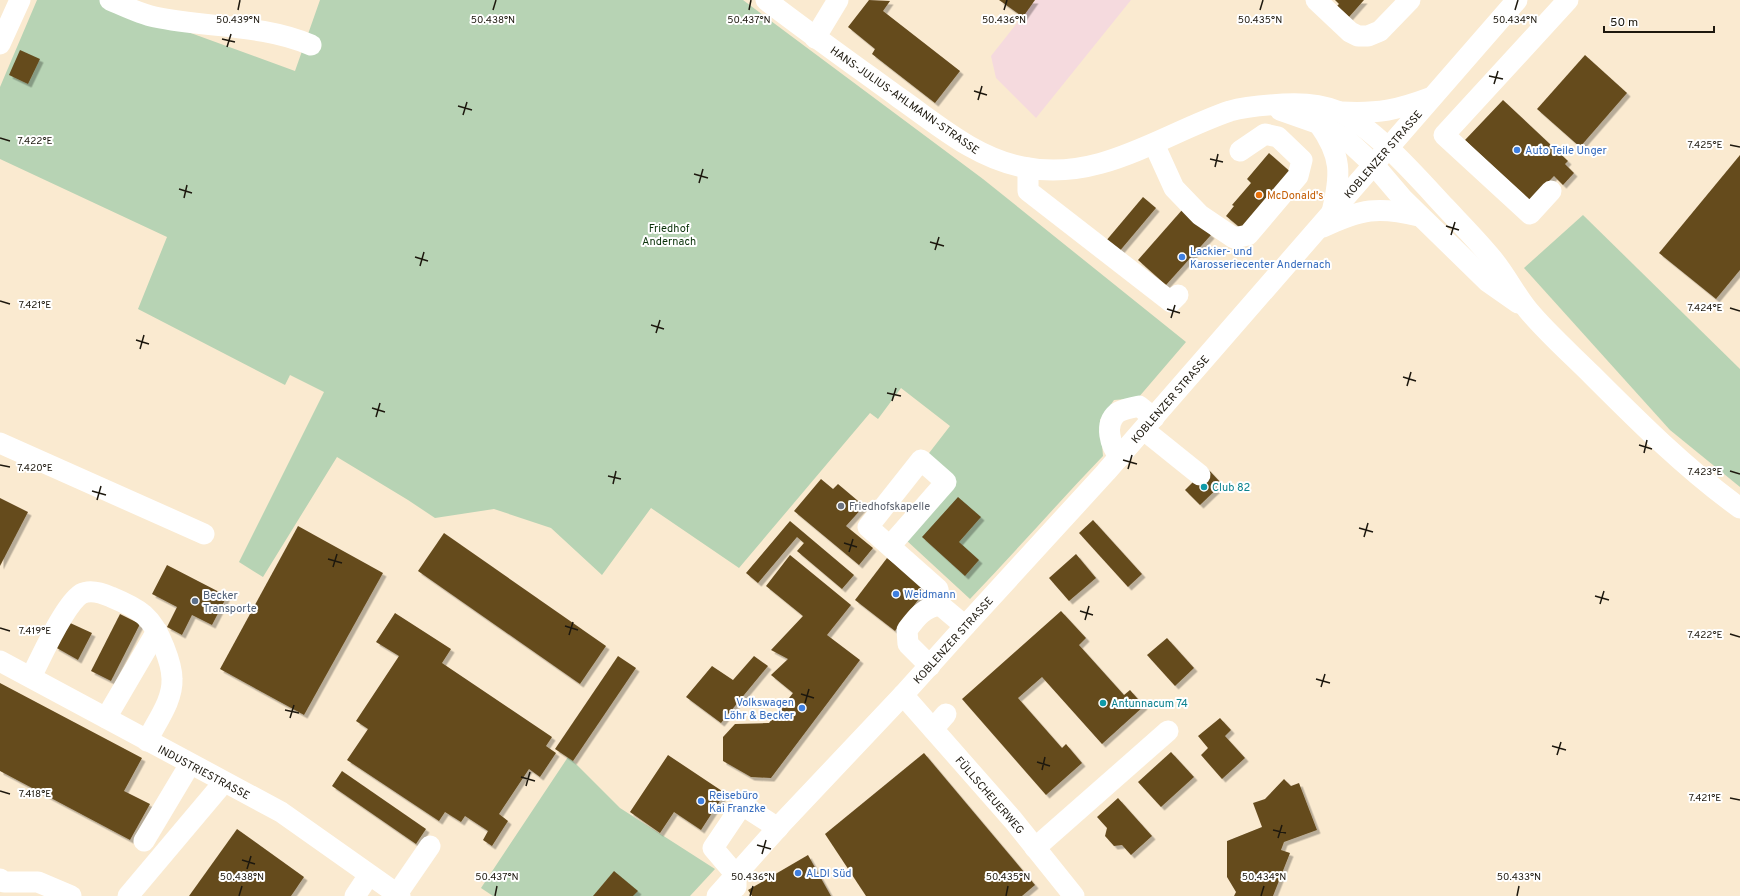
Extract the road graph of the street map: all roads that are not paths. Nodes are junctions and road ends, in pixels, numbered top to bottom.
1 (20, 0) edge
2 (110, 0) edge
3 (766, 0) edge
4 (838, 0) edge
5 (1316, 0) edge
6 (1410, 0) edge
7 (1517, 0) edge
8 (1568, 0) edge
9 (816, 38) junction
10 (0, 44) edge
11 (311, 45) dead end
12 (1432, 97) junction
13 (1261, 106) junction
14 (1341, 112) junction
15 (1319, 124) junction
16 (1154, 144) junction
17 (1388, 149) junction
18 (1240, 150) dead end
19 (1374, 165) junction
20 (1028, 168) junction
21 (1552, 191) dead end
22 (1419, 216) junction
23 (1325, 221) junction
24 (1178, 295) dead end
25 (1528, 310) junction
26 (1149, 424) junction
27 (0, 443) edge
28 (1120, 457) junction
29 (1200, 475) dead end
30 (1740, 508) edge
31 (204, 534) dead end
32 (890, 546) dead end
33 (940, 605) junction
34 (965, 626) junction
35 (157, 631) junction
36 (0, 661) edge
37 (930, 666) junction
38 (31, 677) junction
39 (903, 695) junction
40 (106, 718) junction
41 (1168, 731) dead end
42 (147, 740) junction
43 (190, 764) junction
44 (224, 782) junction
45 (778, 828) junction
46 (144, 841) dead end
47 (430, 846) dead end
48 (1035, 848) junction
49 (369, 874) junction
50 (736, 875) junction
51 (0, 879) edge
52 (399, 895) edge
53 (72, 896) edge
54 (128, 896) edge
55 (355, 896) edge
56 (717, 896) edge
57 (736, 896) edge
58 (1074, 896) edge

1 - 10 street
2 - 11 street
3 - 9 street, HANS-JULIUS-AHLMANN-STRASSE
4 - 9 street
5 - 6 street
7 - 12 street, KOBLENZER STRASSE
8 - 21 street
9 - 20 street, HANS-JULIUS-AHLMANN-STRASSE
12 - 14 street, HANS-JULIUS-AHLMANN-STRASSE
12 - 17 street, KOBLENZER STRASSE
13 - 14 street, HANS-JULIUS-AHLMANN-STRASSE
13 - 15 street, HANS-JULIUS-AHLMANN-STRASSE
13 - 16 street, HANS-JULIUS-AHLMANN-STRASSE
14 - 17 street, HANS-JULIUS-AHLMANN-STRASSE
15 - 19 street, HANS-JULIUS-AHLMANN-STRASSE
15 - 23 street
16 - 18 street
16 - 20 street, HANS-JULIUS-AHLMANN-STRASSE
17 - 19 street, KOBLENZER STRASSE
17 - 25 street, HANS-JULIUS-AHLMANN-STRASSE
19 - 22 street, HANS-JULIUS-AHLMANN-STRASSE
19 - 23 street, KOBLENZER STRASSE
20 - 24 street
22 - 23 street
22 - 25 street, HANS-JULIUS-AHLMANN-STRASSE
23 - 26 street, KOBLENZER STRASSE
25 - 30 street
26 - 28 street, KOBLENZER STRASSE
26 - 28 street
26 - 29 street
27 - 31 street
28 - 34 street, KOBLENZER STRASSE
32 - 33 street
33 - 34 street
33 - 37 street
34 - 37 street, KOBLENZER STRASSE
35 - 38 street
35 - 40 street
35 - 42 street
36 - 38 street, INDUSTRIESTRASSE
37 - 39 street, KOBLENZER STRASSE
38 - 40 street, INDUSTRIESTRASSE
39 - 45 street, KOBLENZER STRASSE
39 - 48 street, FÜLLSCHEUERWEG
40 - 42 street, INDUSTRIESTRASSE
41 - 48 street
42 - 43 street, INDUSTRIESTRASSE
43 - 44 street, INDUSTRIESTRASSE
43 - 46 street
44 - 49 street, INDUSTRIESTRASSE
44 - 54 street
45 - 50 street, KOBLENZER STRASSE
45 - 50 street
47 - 52 street
48 - 58 street, FÜLLSCHEUERWEG
49 - 52 street, INDUSTRIESTRASSE
49 - 55 street
50 - 56 street, KOBLENZER STRASSE
50 - 57 street
51 - 53 street

